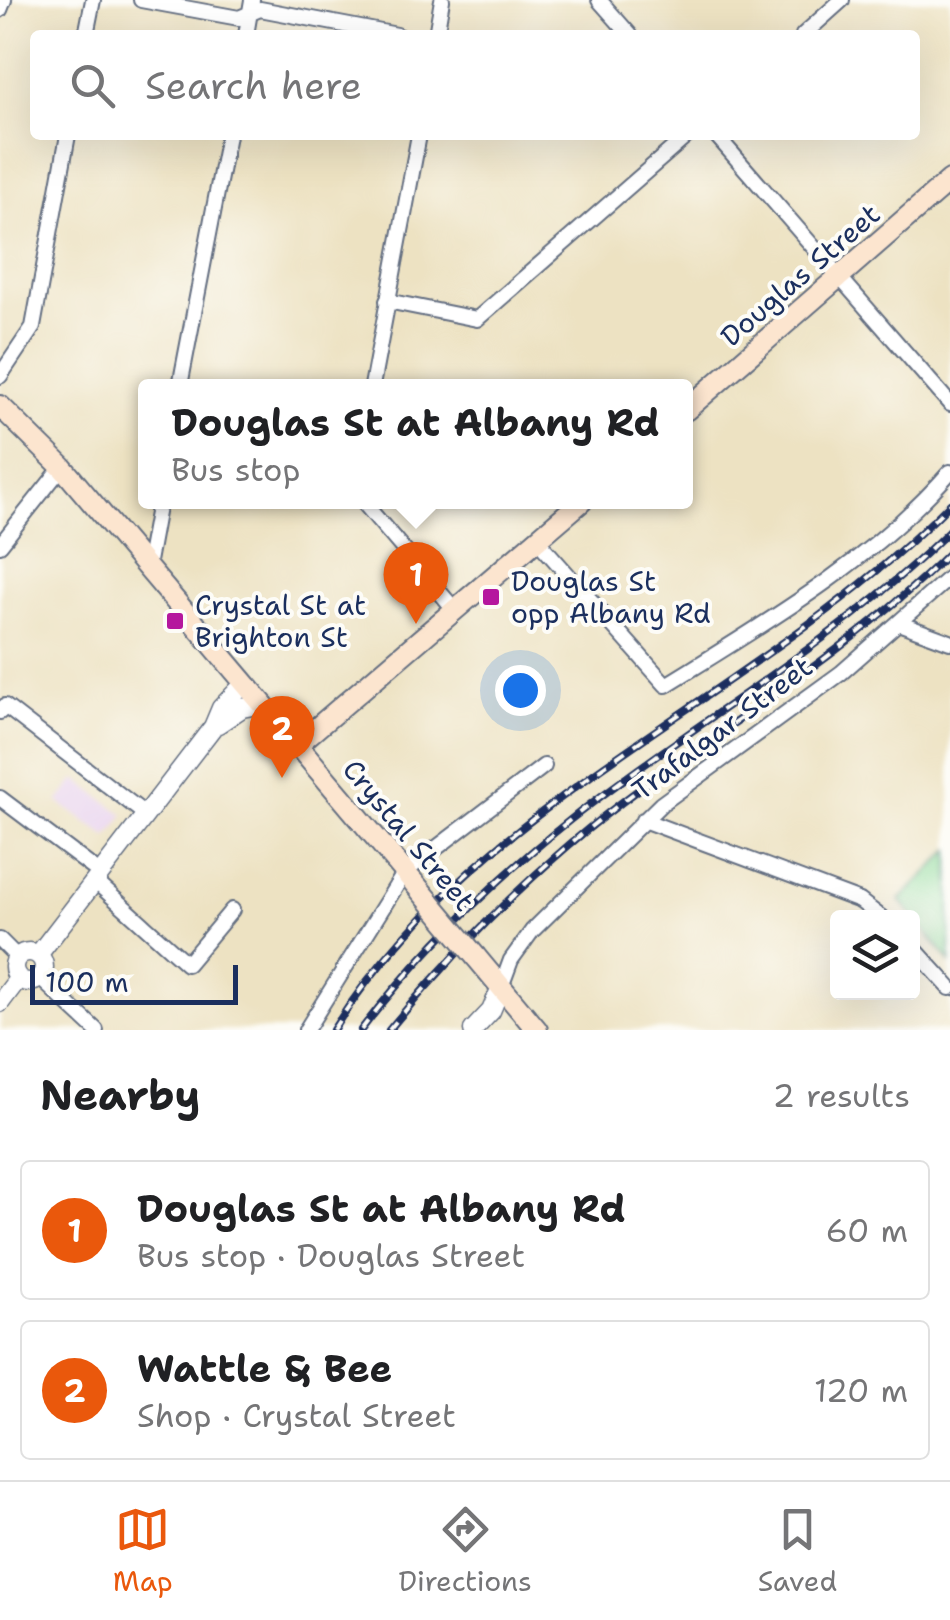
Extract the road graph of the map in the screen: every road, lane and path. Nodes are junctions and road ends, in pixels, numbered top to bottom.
1 (4, 0) edge
2 (93, 0) edge
3 (141, 0) edge
4 (442, 0) edge
5 (600, 0) edge
6 (842, 0) edge
7 (251, 7) edge
8 (0, 10) edge
9 (87, 30) edge
10 (371, 30) edge
11 (437, 30) edge
12 (626, 30) edge
13 (808, 30) edge
14 (67, 140) edge
15 (227, 140) edge
16 (418, 140) edge
17 (682, 140) edge
18 (720, 140) edge
19 (950, 180) edge
20 (840, 277) junction
21 (387, 301) junction
22 (0, 376) edge
23 (181, 379) edge
24 (373, 379) edge
25 (693, 404) edge
26 (950, 404) edge
27 (0, 406) edge
28 (62, 467) junction
29 (950, 472) edge
30 (158, 509) edge
31 (369, 509) edge
32 (573, 509) edge
33 (536, 540) junction
34 (0, 545) edge
35 (147, 567) junction
36 (950, 577) edge
37 (456, 610) junction
38 (901, 624) junction
39 (950, 642) edge
40 (245, 683) junction
41 (263, 704) junction
42 (2, 709) edge
43 (213, 727) junction
44 (298, 744) junction
45 (544, 766) dead end
46 (0, 798) edge
47 (146, 815) junction
48 (643, 820) junction
49 (98, 877) junction
50 (410, 878) junction
51 (232, 910) dead end
52 (872, 910) edge
53 (0, 940) edge
54 (38, 954) junction
55 (920, 955) edge
56 (17, 957) junction
57 (18, 978) junction
58 (40, 978) junction
59 (501, 987) junction
60 (950, 988) edge
61 (0, 1003) edge
62 (96, 1030) edge
63 (306, 1030) edge
64 (473, 1030) edge
65 (537, 1030) edge

1 - 8 street
2 - 9 street
3 - 7 street
4 - 11 street
5 - 12 street
6 - 13 street
7 - 10 street
14 - 22 street
15 - 23 street
16 - 21 street
17 - 21 street
18 - 20 street
19 - 20 main road, Douglas Street
20 - 25 main road, Douglas Street
20 - 26 street
21 - 24 street
27 - 28 main road, Crystal Street
28 - 34 street
28 - 35 main road, Crystal Street
29 - 33 street
30 - 35 street
31 - 37 street
32 - 33 main road
33 - 37 main road
35 - 40 main road, Crystal Street
36 - 38 street, Trafalgar Street
37 - 44 main road
38 - 39 street
38 - 48 street, Trafalgar Street
40 - 41 main road, Crystal Street
40 - 43 street
41 - 43 street
41 - 44 main road, Crystal Street
42 - 47 street
43 - 47 street
44 - 50 main road, Crystal Street
45 - 50 street
46 - 49 street
47 - 49 street
48 - 52 street
48 - 59 street, Trafalgar Street
49 - 51 street
49 - 54 street
50 - 59 main road, Crystal Street, bridge
50 - 63 street
53 - 56 street
54 - 56 street
54 - 58 street
55 - 60 street
56 - 57 street
57 - 58 street
57 - 61 street
58 - 62 street
59 - 64 street, Trafalgar Street
59 - 65 main road, Crystal Street

